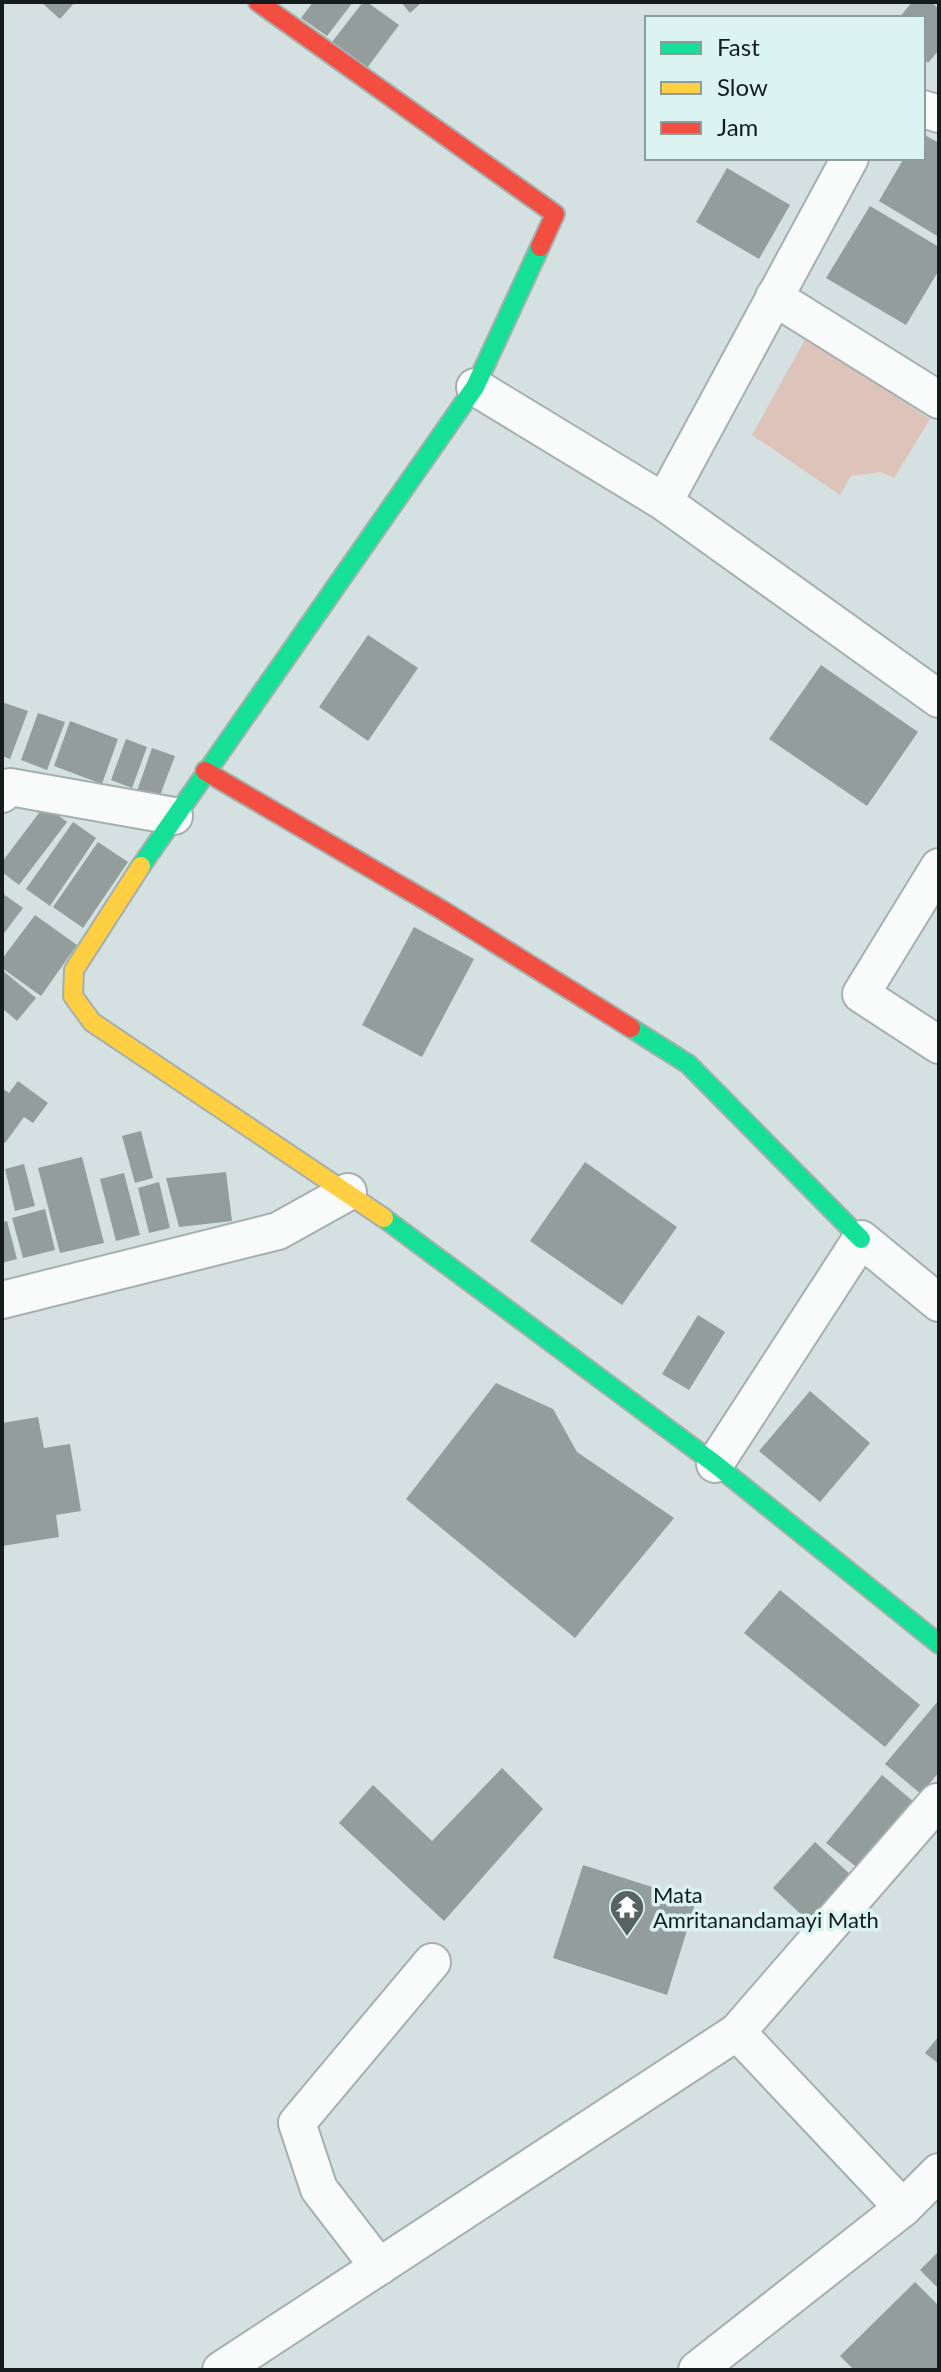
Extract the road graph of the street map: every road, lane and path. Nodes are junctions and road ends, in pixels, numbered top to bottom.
1 (258, 2) edge
2 (849, 160) edge
3 (774, 297) junction
4 (475, 387) junction
5 (939, 400) edge
6 (664, 502) junction
7 (939, 699) edge
8 (205, 771) junction
9 (5, 787) edge
10 (174, 816) junction
11 (939, 867) edge
12 (939, 1045) edge
13 (348, 1192) junction
14 (861, 1239) junction
15 (2, 1300) edge
16 (939, 1303) edge
17 (715, 1464) junction
18 (939, 1644) edge
19 (937, 1802) edge
20 (432, 1962) dead end
21 (737, 2032) junction
22 (939, 2172) edge
23 (903, 2208) junction
24 (379, 2267) junction
25 (721, 2365) edge
26 (221, 2370) edge

1 - 4 street
2 - 3 street
3 - 5 street
3 - 6 street
4 - 6 street
4 - 8 street
6 - 7 street
8 - 10 street
8 - 14 street
9 - 10 street
10 - 13 street
11 - 12 street
13 - 15 street
13 - 17 street
14 - 16 street
14 - 17 street
17 - 18 street
19 - 21 street
20 - 24 street
21 - 23 street
21 - 24 street
22 - 23 street
23 - 25 street
24 - 26 street

